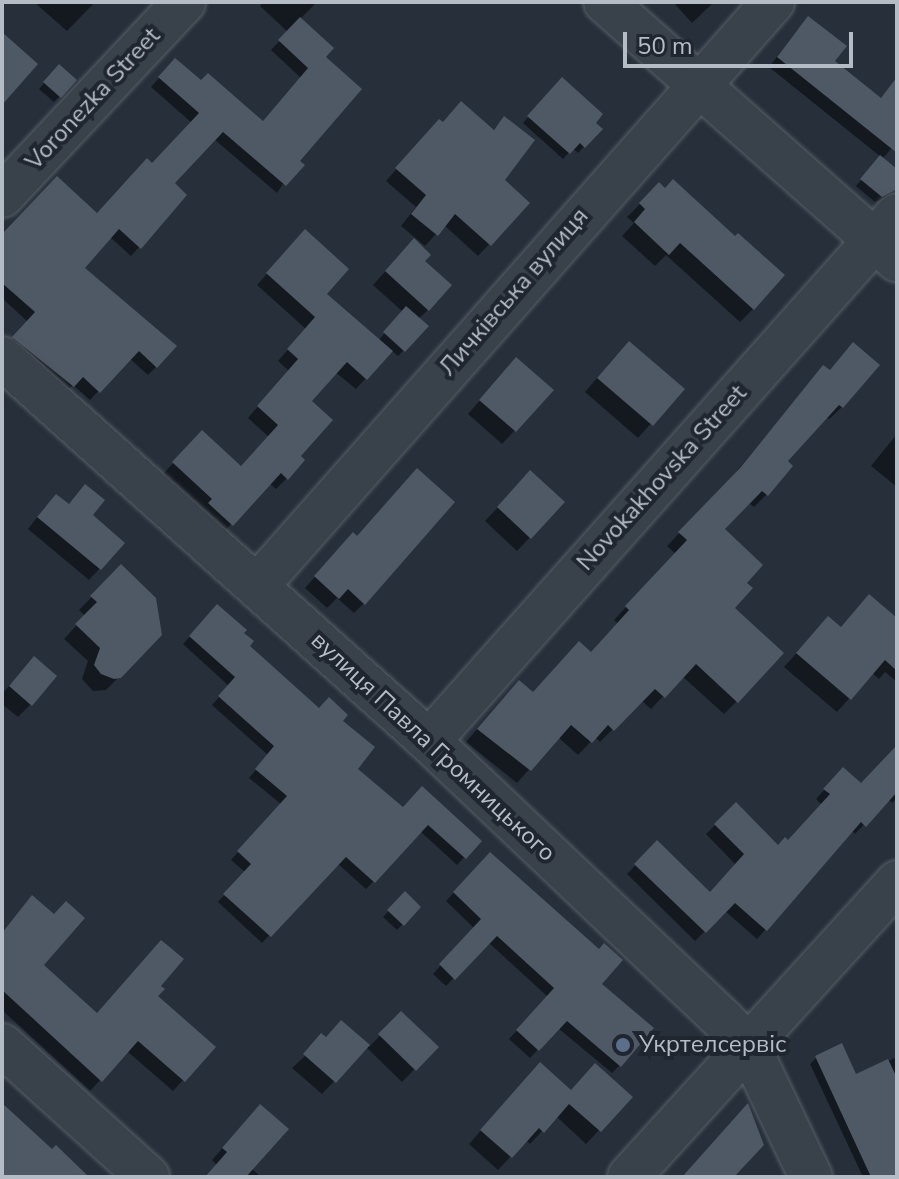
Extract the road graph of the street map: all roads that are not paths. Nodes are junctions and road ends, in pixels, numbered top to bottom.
1 (184, 2) edge
2 (605, 2) edge
3 (773, 2) edge
4 (696, 85) junction
5 (2, 196) edge
6 (889, 238) edge
7 (2, 358) edge
8 (258, 585) junction
9 (429, 741) junction
10 (897, 882) edge
11 (2, 1045) edge
12 (748, 1045) junction
13 (148, 1177) edge
14 (629, 1177) edge
15 (811, 1177) edge

1 - 5 street, Voronezka Street
2 - 4 street
3 - 4 street, Личківська вулиця
4 - 6 street
4 - 8 street, Личківська вулиця
6 - 9 street, Novokakhovska Street
7 - 8 street, вулиця Павла Громницького
8 - 9 street, вулиця Павла Громницького
9 - 12 street, вулиця Павла Громницького
10 - 12 street
11 - 13 street
12 - 14 street
12 - 15 street, вулиця Павла Громницького

